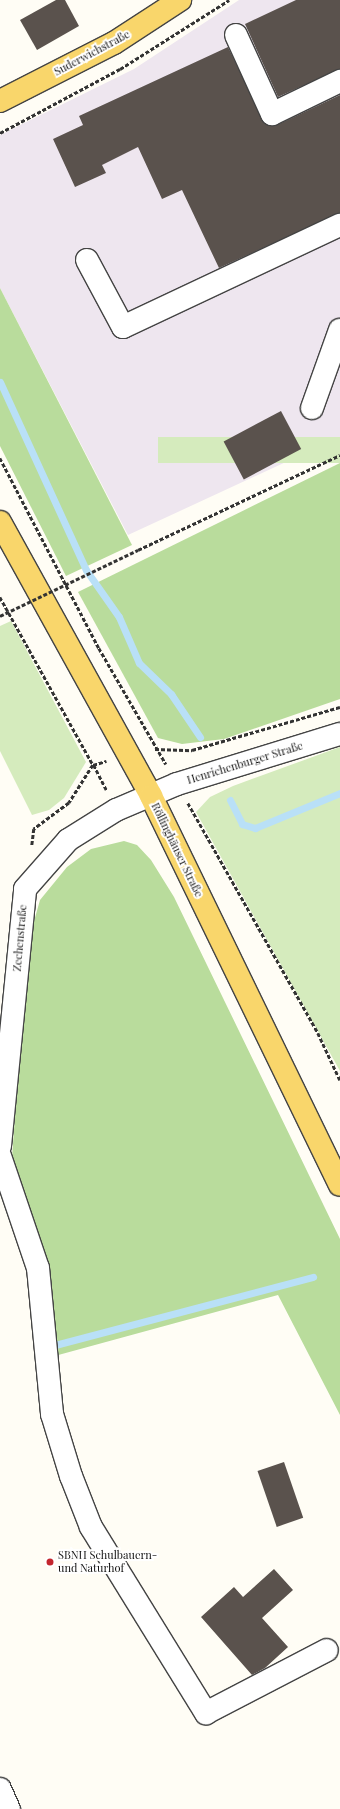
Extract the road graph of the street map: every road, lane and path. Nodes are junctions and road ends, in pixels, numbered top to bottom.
1 (175, 1) edge
2 (236, 36) dead end
3 (340, 81) edge
4 (0, 101) edge
5 (340, 225) edge
6 (87, 260) dead end
7 (340, 330) edge
8 (312, 408) dead end
9 (340, 455) edge
10 (0, 458) edge
11 (0, 522) edge
12 (0, 597) edge
13 (0, 616) edge
14 (340, 707) edge
15 (340, 734) edge
16 (93, 765) junction
17 (151, 796) junction
18 (116, 810) junction
19 (194, 814) dead end
20 (31, 852) dead end
21 (340, 1080) edge
22 (0, 1146) edge
23 (0, 1156) edge
24 (340, 1185) edge
25 (327, 1650) dead end
26 (0, 1789) edge
27 (9, 1809) edge

1 - 4 main road, Suderwichstraße
2 - 3 street
5 - 6 street
7 - 8 street
9 - 13 path, bridge
10 - 14 path
11 - 17 main road, Röllinghäuser Straße
12 - 16 path
15 - 17 street, Henrichenburger Straße
16 - 18 path
16 - 20 path
17 - 18 street, Zechenstraße
17 - 24 main road, Röllinghäuser Straße
18 - 22 street, Zechenstraße
19 - 21 path
23 - 25 street
26 - 27 street

